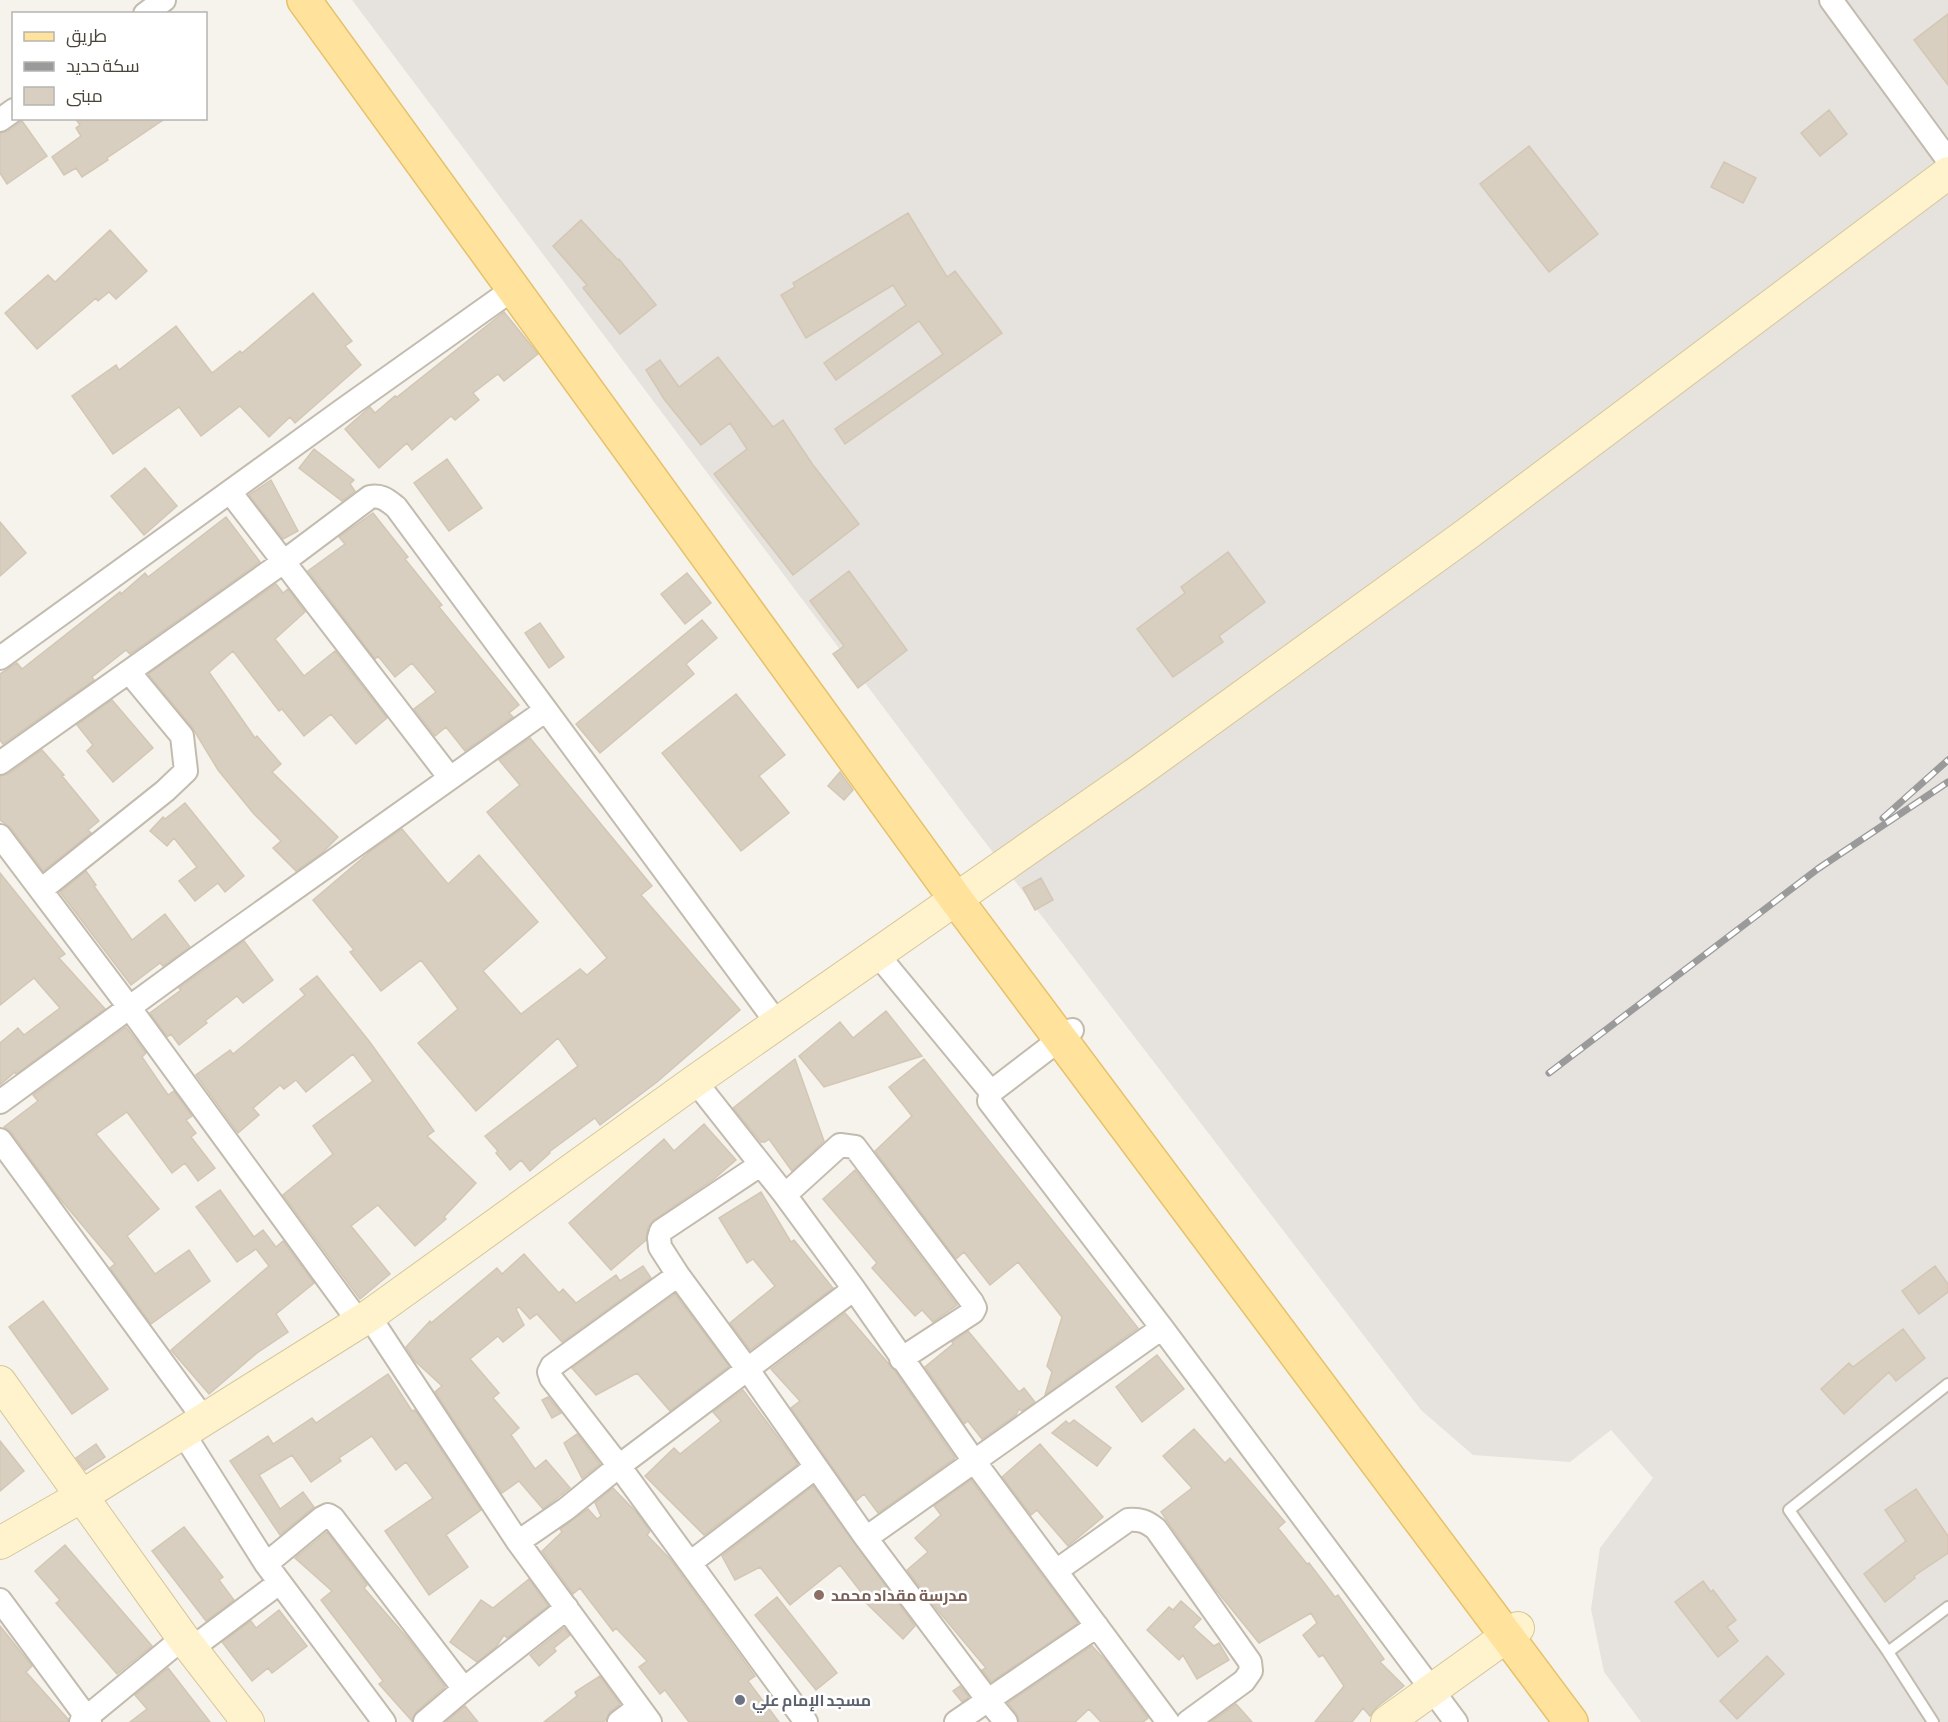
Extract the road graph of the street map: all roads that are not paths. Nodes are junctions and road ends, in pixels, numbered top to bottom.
1 (164, 0) edge
2 (304, 0) edge
3 (321, 0) edge
4 (1831, 0) edge
5 (149, 12) edge
6 (1948, 160) edge
7 (1948, 173) edge
8 (513, 290) junction
9 (230, 492) junction
10 (282, 563) junction
11 (0, 658) edge
12 (129, 672) junction
13 (546, 710) junction
14 (0, 762) edge
15 (450, 778) junction
16 (0, 836) edge
17 (41, 890) junction
18 (961, 894) junction
19 (877, 954) junction
20 (129, 1007) junction
21 (777, 1023) junction
22 (1066, 1034) junction
23 (695, 1081) junction
24 (991, 1092) junction
25 (0, 1102) edge
26 (0, 1140) edge
27 (760, 1165) junction
28 (785, 1195) junction
29 (678, 1275) junction
30 (854, 1289) junction
31 (364, 1319) junction
32 (1162, 1328) junction
33 (901, 1359) junction
34 (748, 1370) junction
35 (0, 1382) edge
36 (1948, 1384) edge
37 (194, 1426) junction
38 (974, 1461) junction
39 (619, 1466) junction
40 (816, 1467) junction
41 (82, 1496) junction
42 (866, 1538) junction
43 (518, 1542) junction
44 (0, 1543) edge
45 (690, 1563) junction
46 (266, 1564) junction
47 (1056, 1571) junction
48 (279, 1583) junction
49 (0, 1600) edge
50 (1948, 1607) edge
51 (567, 1608) junction
52 (1097, 1626) junction
53 (1512, 1632) junction
54 (187, 1643) junction
55 (1888, 1652) junction
56 (464, 1689) junction
57 (1433, 1690) junction
58 (987, 1700) junction
59 (645, 1714) edge
60 (86, 1720) edge
61 (248, 1722) edge
62 (384, 1722) edge
63 (425, 1722) edge
64 (619, 1722) edge
65 (806, 1722) edge
66 (956, 1722) edge
67 (1006, 1722) edge
68 (1168, 1722) edge
69 (1188, 1722) edge
70 (1387, 1722) edge
71 (1456, 1722) edge
72 (1571, 1722) edge
73 (1588, 1722) edge
74 (1933, 1722) edge

1 - 5 street
2 - 8 main road
3 - 18 main road
4 - 6 street
7 - 18 street
8 - 9 street
8 - 18 main road
9 - 10 street
9 - 11 street
10 - 12 street
10 - 13 street
10 - 15 street
12 - 14 street
12 - 17 street
13 - 15 street
13 - 21 street
15 - 20 street
16 - 17 street
17 - 20 street
18 - 19 street
18 - 22 main road
19 - 21 street
19 - 24 street
20 - 25 street
20 - 31 street
21 - 23 street
22 - 24 street
22 - 53 main road
23 - 27 street
23 - 31 street
24 - 32 street
26 - 37 street
27 - 28 street
27 - 29 street
28 - 30 street
28 - 33 street
29 - 34 street
29 - 39 street
30 - 33 street
30 - 34 street
31 - 37 street
31 - 43 street
32 - 38 street
32 - 57 street
33 - 38 street
34 - 39 street
34 - 40 street
35 - 41 street
36 - 55 lane
37 - 41 street
37 - 46 street
38 - 42 street
38 - 47 street
39 - 43 street
39 - 45 street
40 - 42 street
40 - 45 street
41 - 44 street
41 - 54 street
42 - 58 street
43 - 51 street
45 - 65 street
46 - 48 street
46 - 56 street
47 - 52 street
47 - 69 street
48 - 54 street
48 - 62 street
49 - 60 street
50 - 55 lane
51 - 56 street
51 - 59 street
52 - 58 street
52 - 68 street
53 - 57 street
53 - 72 main road
53 - 73 main road
54 - 60 street
54 - 61 street
55 - 74 lane
56 - 63 street
57 - 70 street
57 - 71 street
58 - 66 street
58 - 67 street
59 - 64 street

